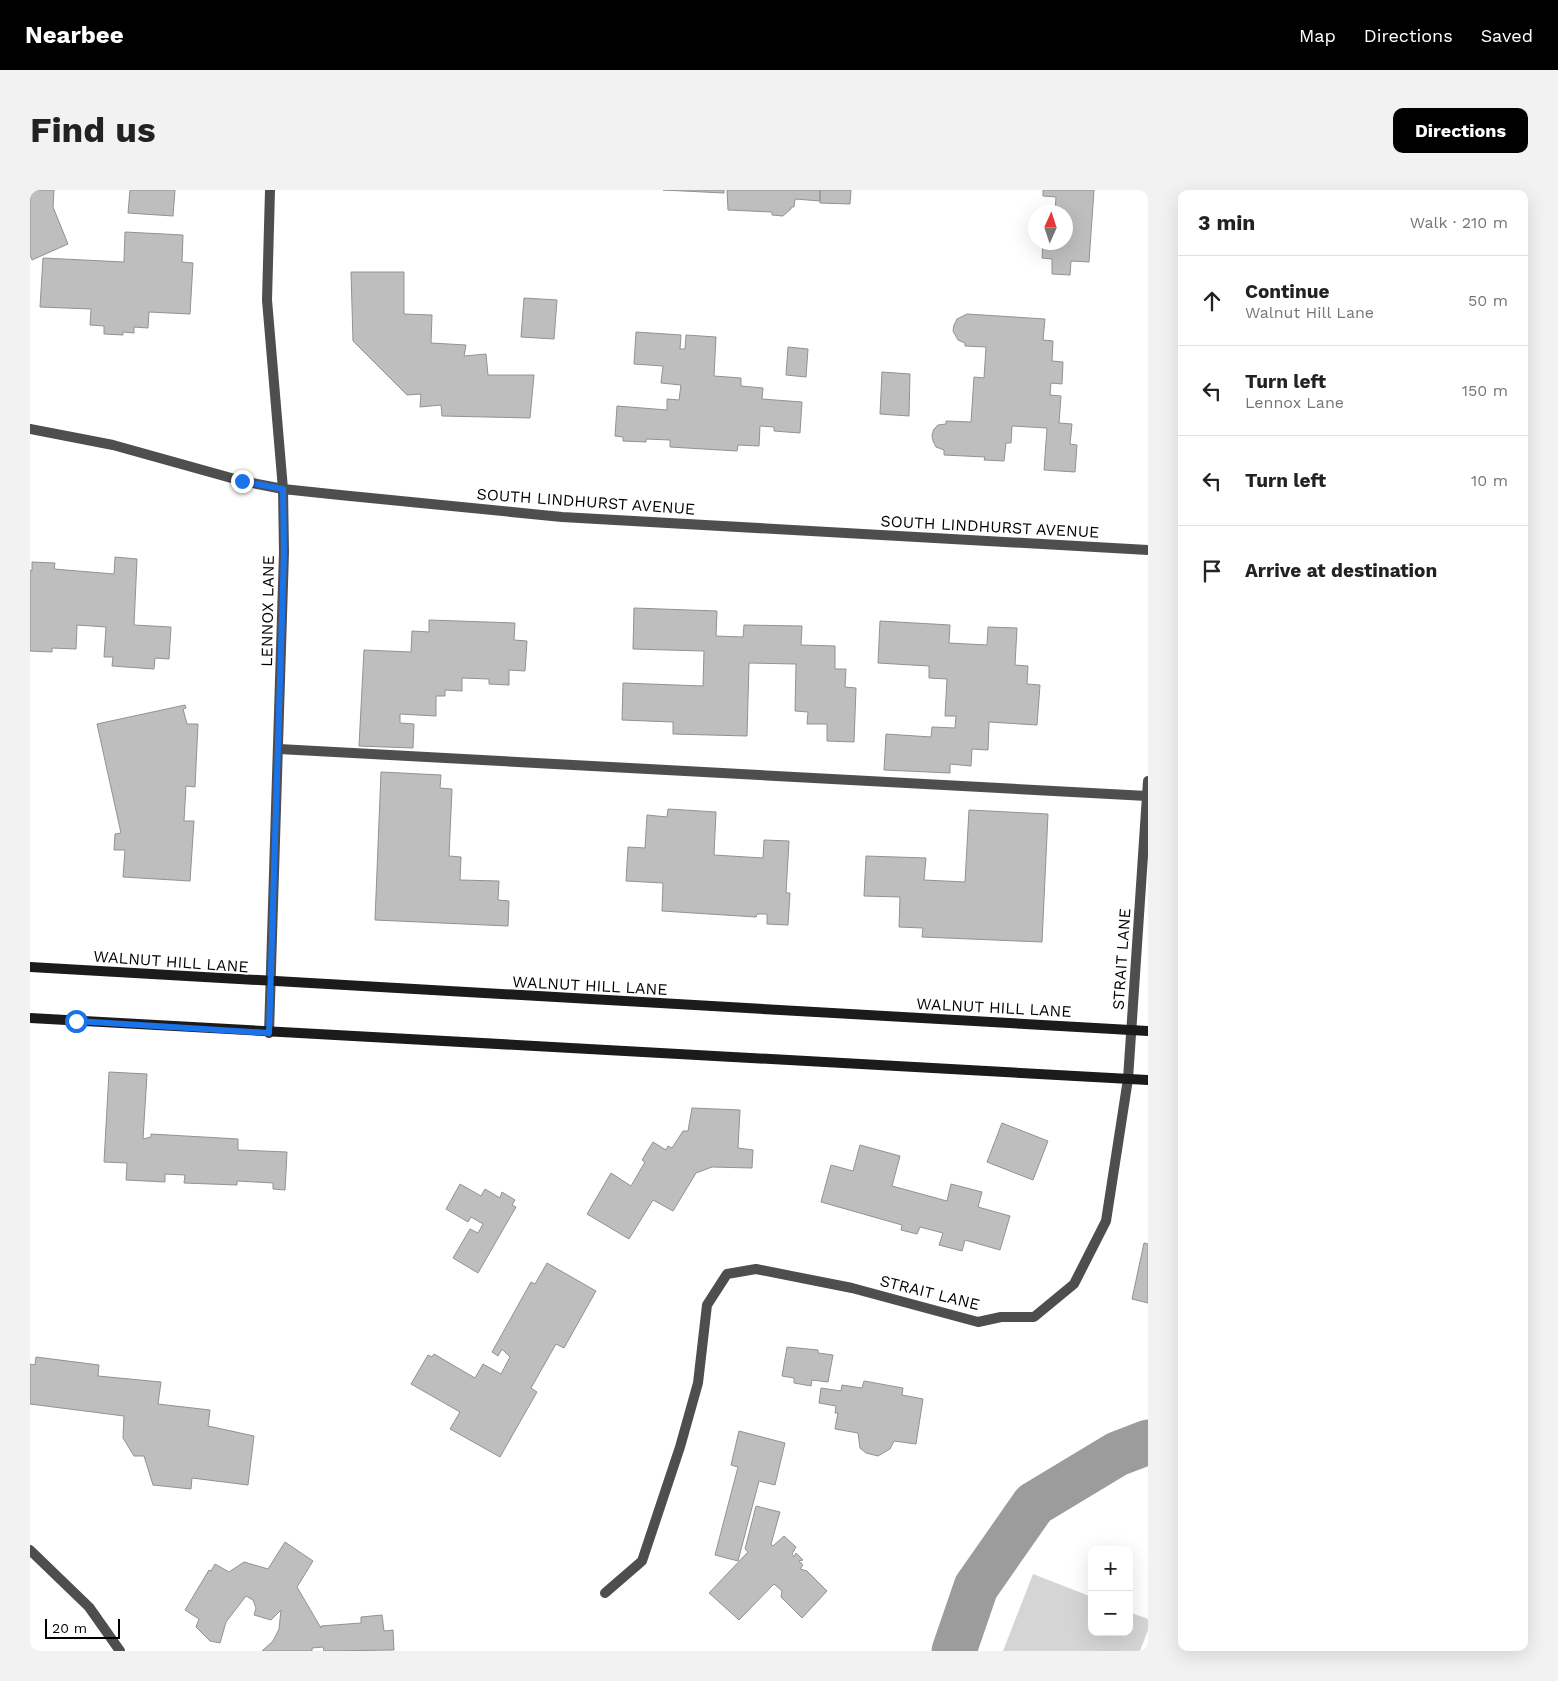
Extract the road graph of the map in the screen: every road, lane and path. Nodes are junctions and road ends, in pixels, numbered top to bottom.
1 (270, 190) edge
2 (30, 429) edge
3 (283, 489) junction
4 (1148, 550) edge
5 (279, 750) junction
6 (1148, 781) edge
7 (1147, 796) edge
8 (30, 967) edge
9 (270, 982) junction
10 (30, 1018) edge
11 (1131, 1030) junction
12 (1148, 1031) edge
13 (269, 1033) junction
14 (1128, 1079) junction
15 (1148, 1080) edge
16 (30, 1550) edge
17 (605, 1592) dead end
18 (120, 1651) edge

1 - 3 street, LENNOX LANE
2 - 3 street, SOUTH LINDHURST AVENUE
3 - 4 street, SOUTH LINDHURST AVENUE
3 - 5 street, LENNOX LANE
5 - 7 street
5 - 9 street, LENNOX LANE
6 - 7 street, STRAIT LANE
7 - 11 street, STRAIT LANE
8 - 9 main road, WALNUT HILL LANE
9 - 11 main road, WALNUT HILL LANE
9 - 13 street, LENNOX LANE
10 - 13 main road
11 - 12 main road, WALNUT HILL LANE
11 - 14 street, STRAIT LANE
13 - 14 main road
14 - 15 main road
14 - 17 street, STRAIT LANE
16 - 18 street

